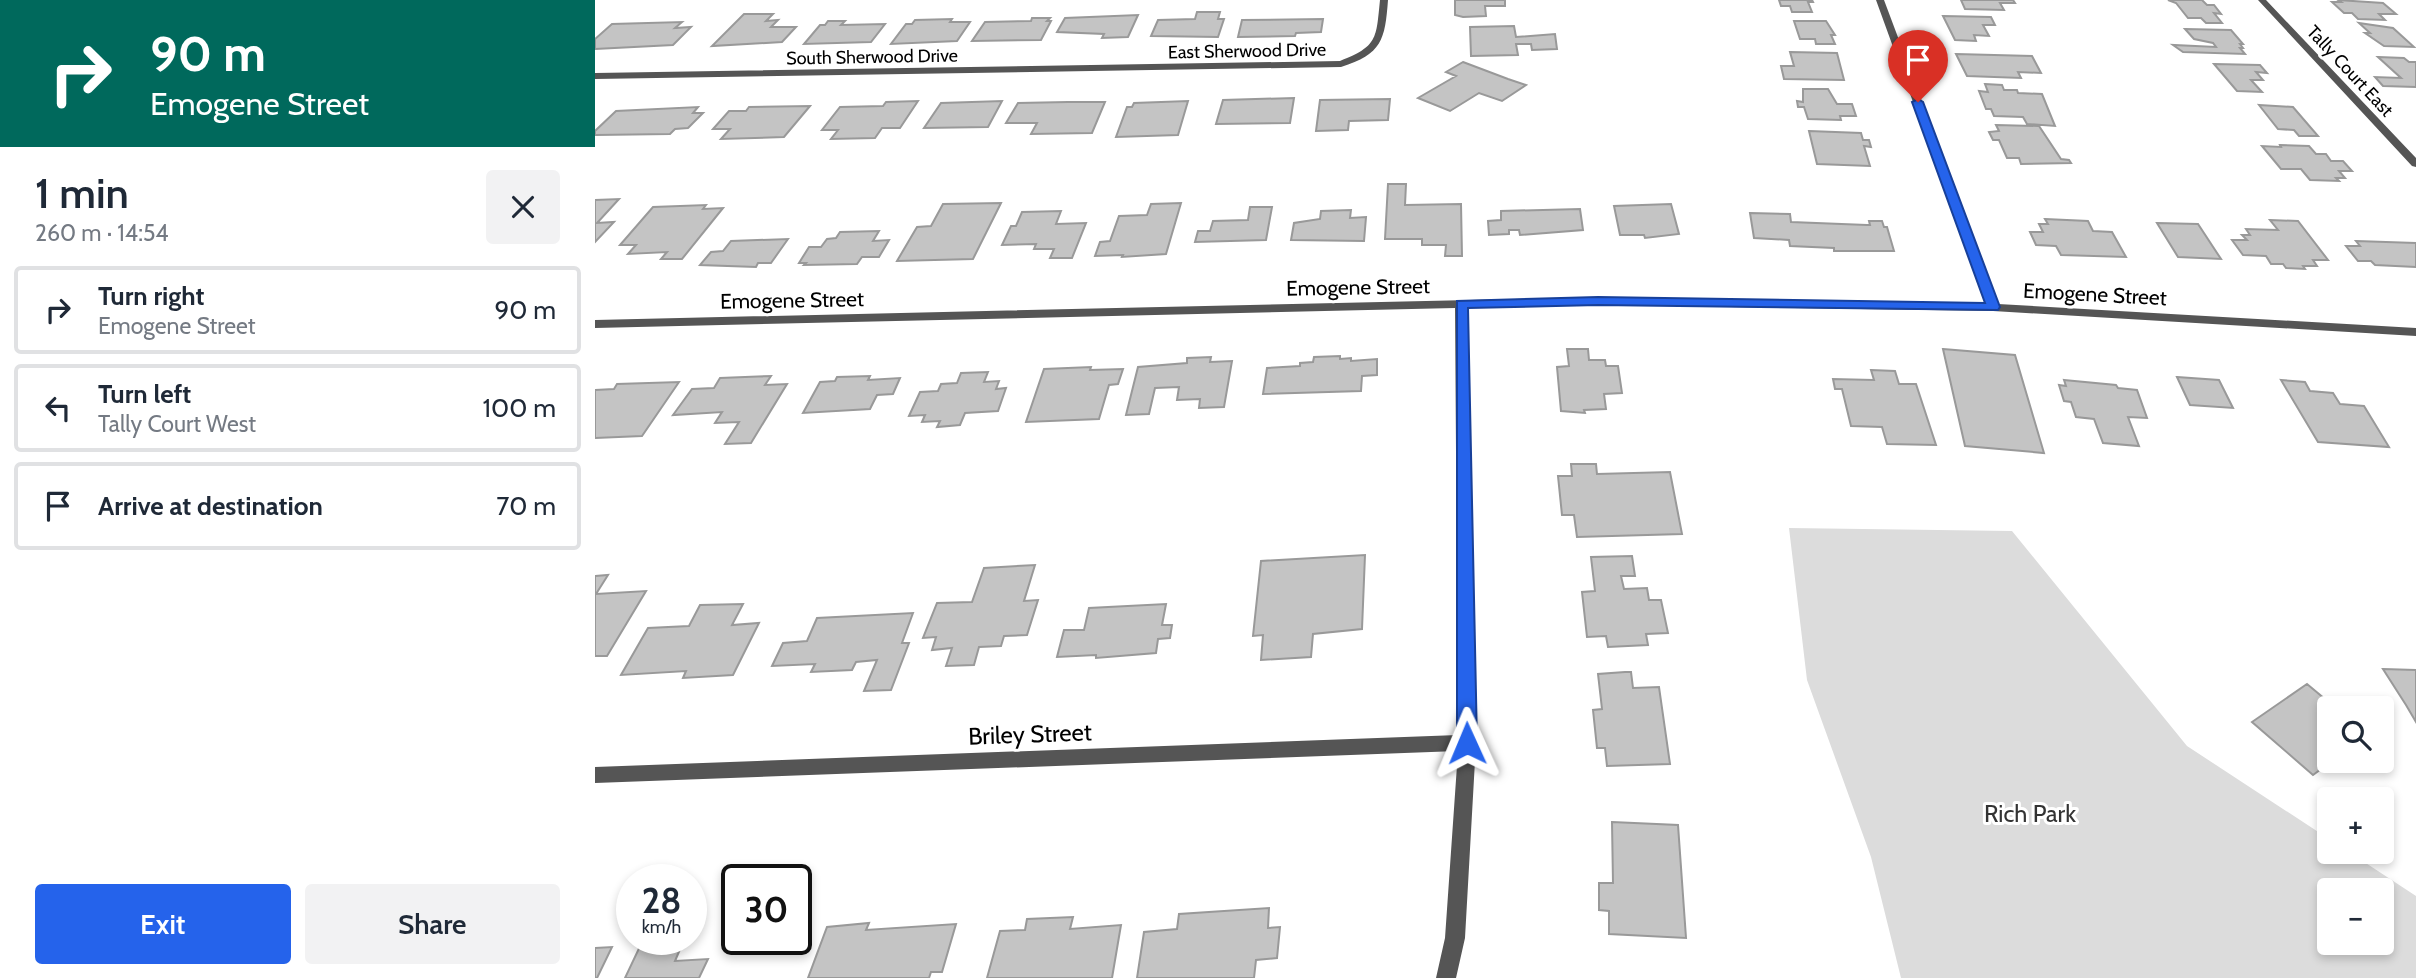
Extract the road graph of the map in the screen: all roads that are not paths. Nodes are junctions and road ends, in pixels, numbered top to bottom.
1 (1384, 0) edge
2 (1880, 0) edge
3 (2262, 0) edge
4 (1150, 68) joint
5 (595, 76) edge
6 (2416, 164) edge
7 (1461, 304) junction
8 (1993, 307) junction
9 (595, 324) edge
10 (2416, 331) edge
11 (1467, 743) junction
12 (595, 775) edge
13 (1447, 978) edge

1 - 4 street, East Sherwood Drive
2 - 8 street
3 - 6 street, Tally Court East
4 - 5 street, South Sherwood Drive
7 - 8 street, Emogene Street
7 - 9 street, Emogene Street
7 - 11 street
8 - 10 street, Emogene Street
11 - 12 street, Briley Street
11 - 13 street

